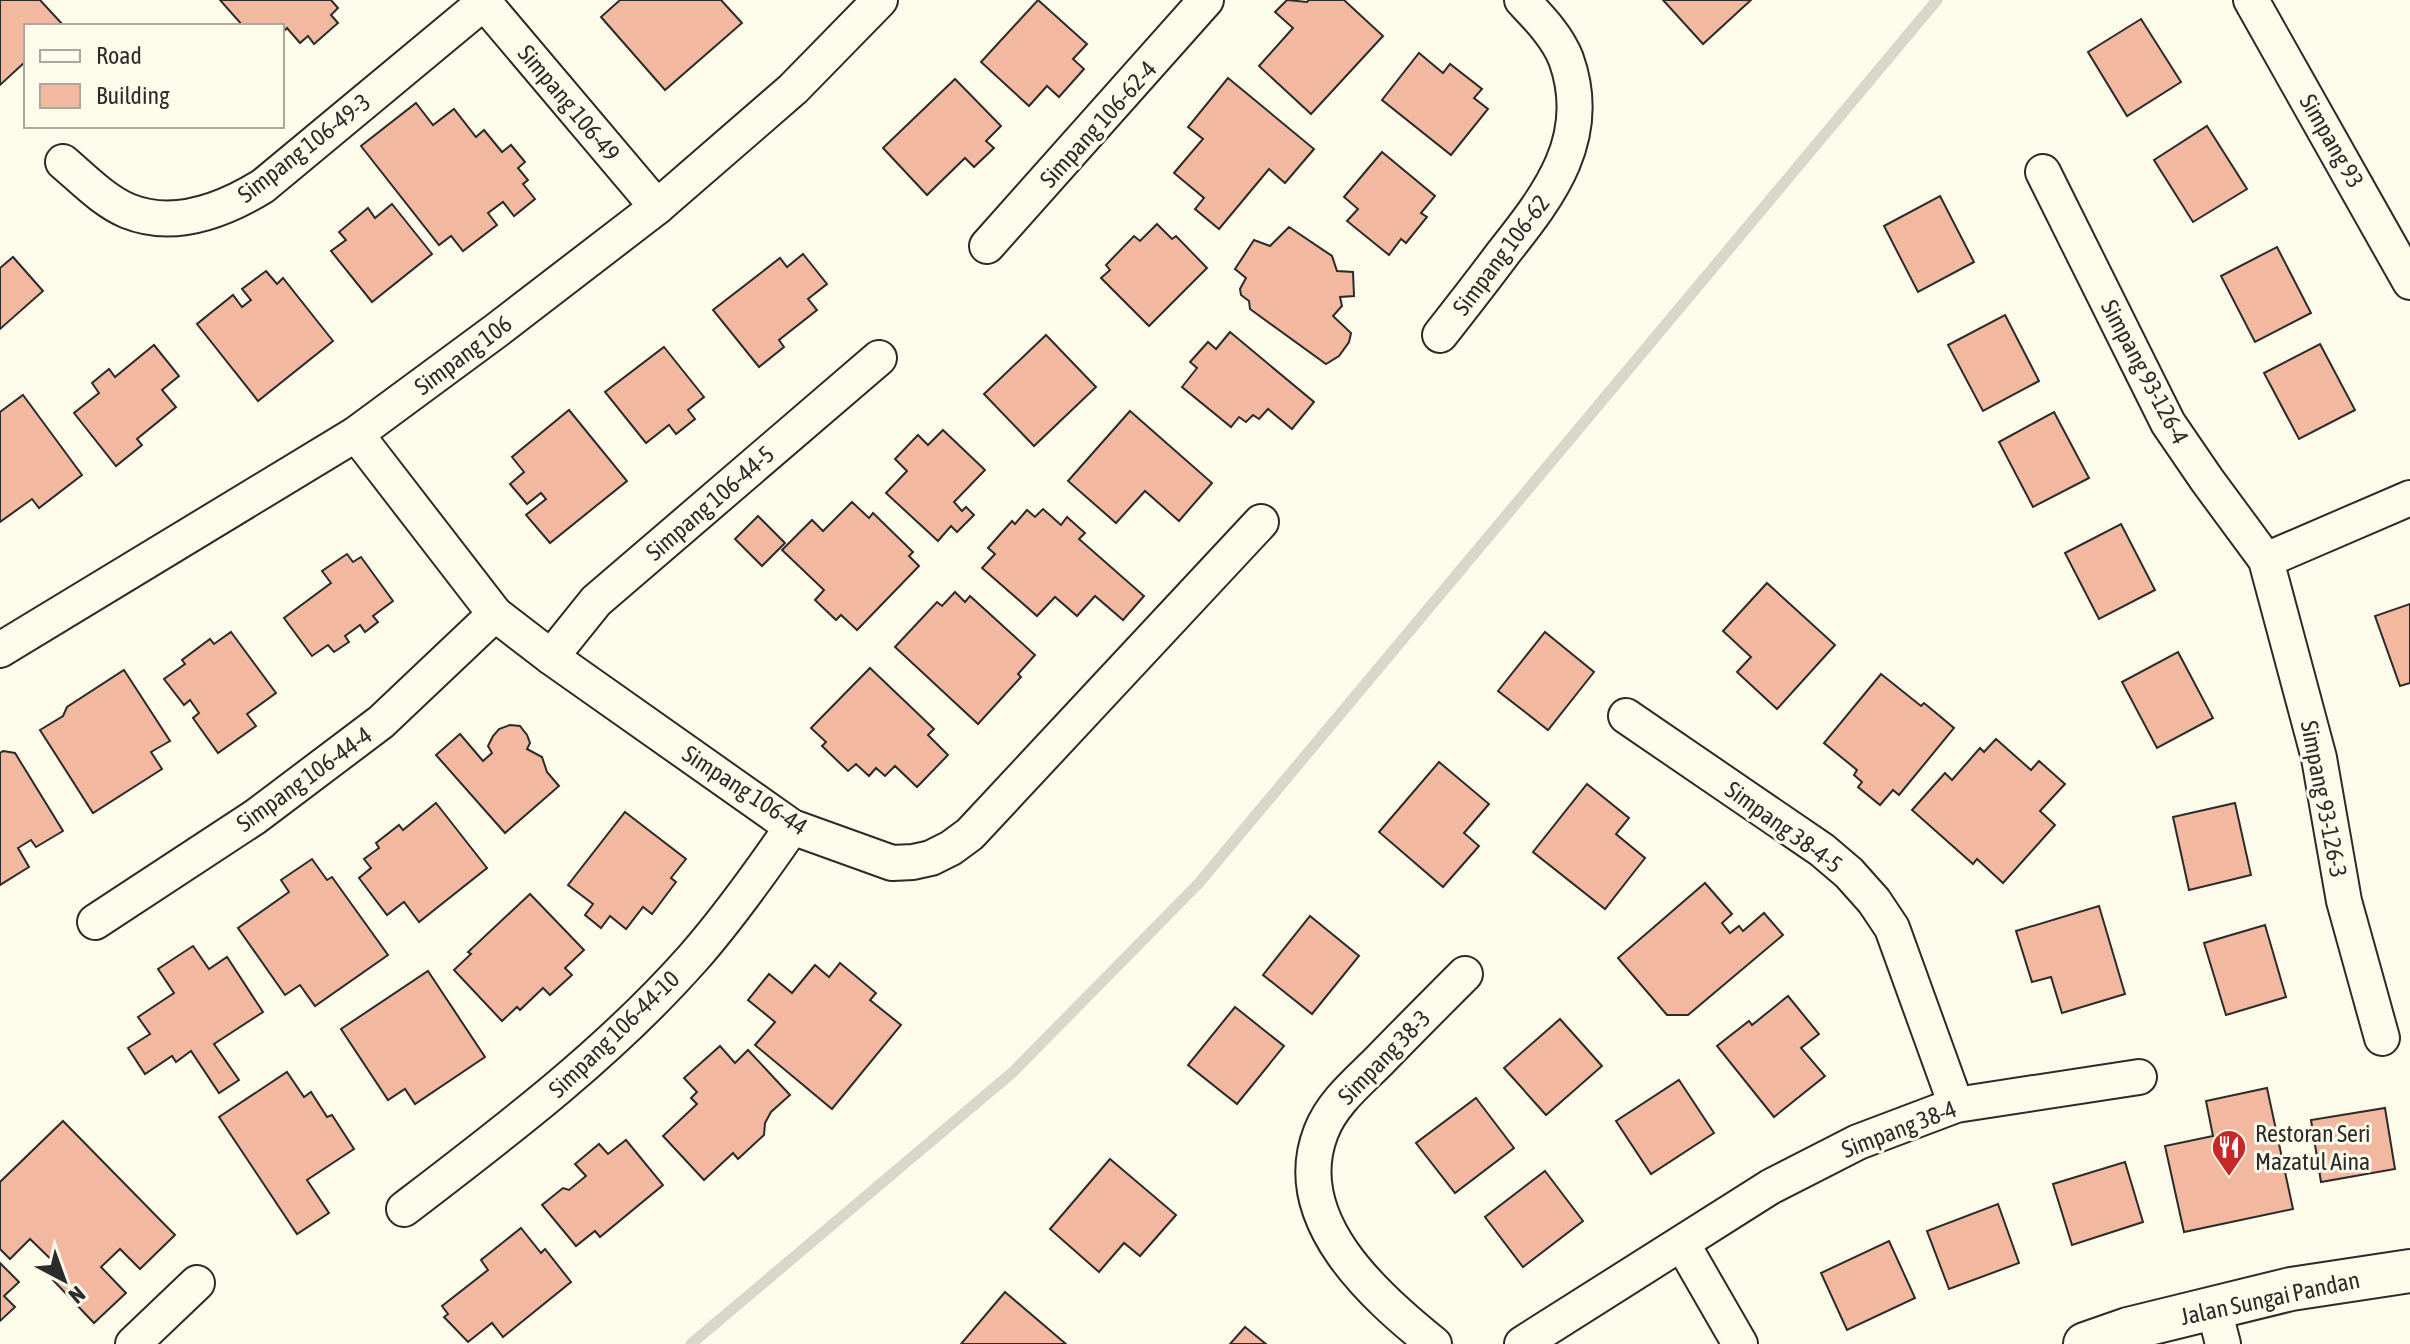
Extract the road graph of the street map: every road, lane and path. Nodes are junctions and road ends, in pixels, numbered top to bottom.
1 (880, 0) edge
2 (1206, 0) edge
3 (1522, 0) edge
4 (2251, 0) edge
5 (484, 1) edge
6 (63, 162) dead end
7 (2043, 172) dead end
8 (657, 207) junction
9 (987, 246) dead end
10 (2410, 282) edge
11 (1440, 335) dead end
12 (879, 358) dead end
13 (356, 434) junction
14 (2410, 498) edge
15 (1261, 522) dead end
16 (2266, 560) junction
17 (495, 614) junction
18 (0, 650) edge
19 (551, 657) junction
20 (1626, 716) dead end
21 (792, 827) junction
22 (95, 922) dead end
23 (1465, 974) dead end
24 (2382, 1038) dead end
25 (2139, 1077) dead end
26 (1956, 1105) junction
27 (404, 1209) dead end
28 (1683, 1245) junction
29 (2410, 1271) edge
30 (197, 1283) dead end
31 (2218, 1326) edge
32 (133, 1344) edge
33 (1434, 1344) edge
34 (1522, 1344) edge
35 (1740, 1344) edge
36 (2085, 1344) edge

1 - 8 street, Simpang 106
2 - 9 street, Simpang 106-62-4
3 - 11 street, Simpang 106-62
4 - 10 street, Simpang 93
5 - 6 street, Simpang 106-49-3
5 - 8 street, Simpang 106-49
7 - 16 street, Simpang 93-126-4
8 - 13 street, Simpang 106
12 - 19 street, Simpang 106-44-5
13 - 17 street, Simpang 106-44
13 - 18 street, Simpang 106
14 - 16 street
15 - 21 street, Simpang 106-44
16 - 24 street, Simpang 93-126-3
17 - 19 street, Simpang 106-44
17 - 22 street, Simpang 106-44-4
19 - 21 street, Simpang 106-44
20 - 26 street, Simpang 38-4-5
21 - 27 street, Simpang 106-44-10
23 - 33 street, Simpang 38-3
25 - 26 street, Simpang 38-4
26 - 28 street, Simpang 38-4
28 - 34 street
28 - 35 street
29 - 31 street, Jalan Sungai Pandan
30 - 32 street
31 - 36 street, Jalan Sungai Pandan

